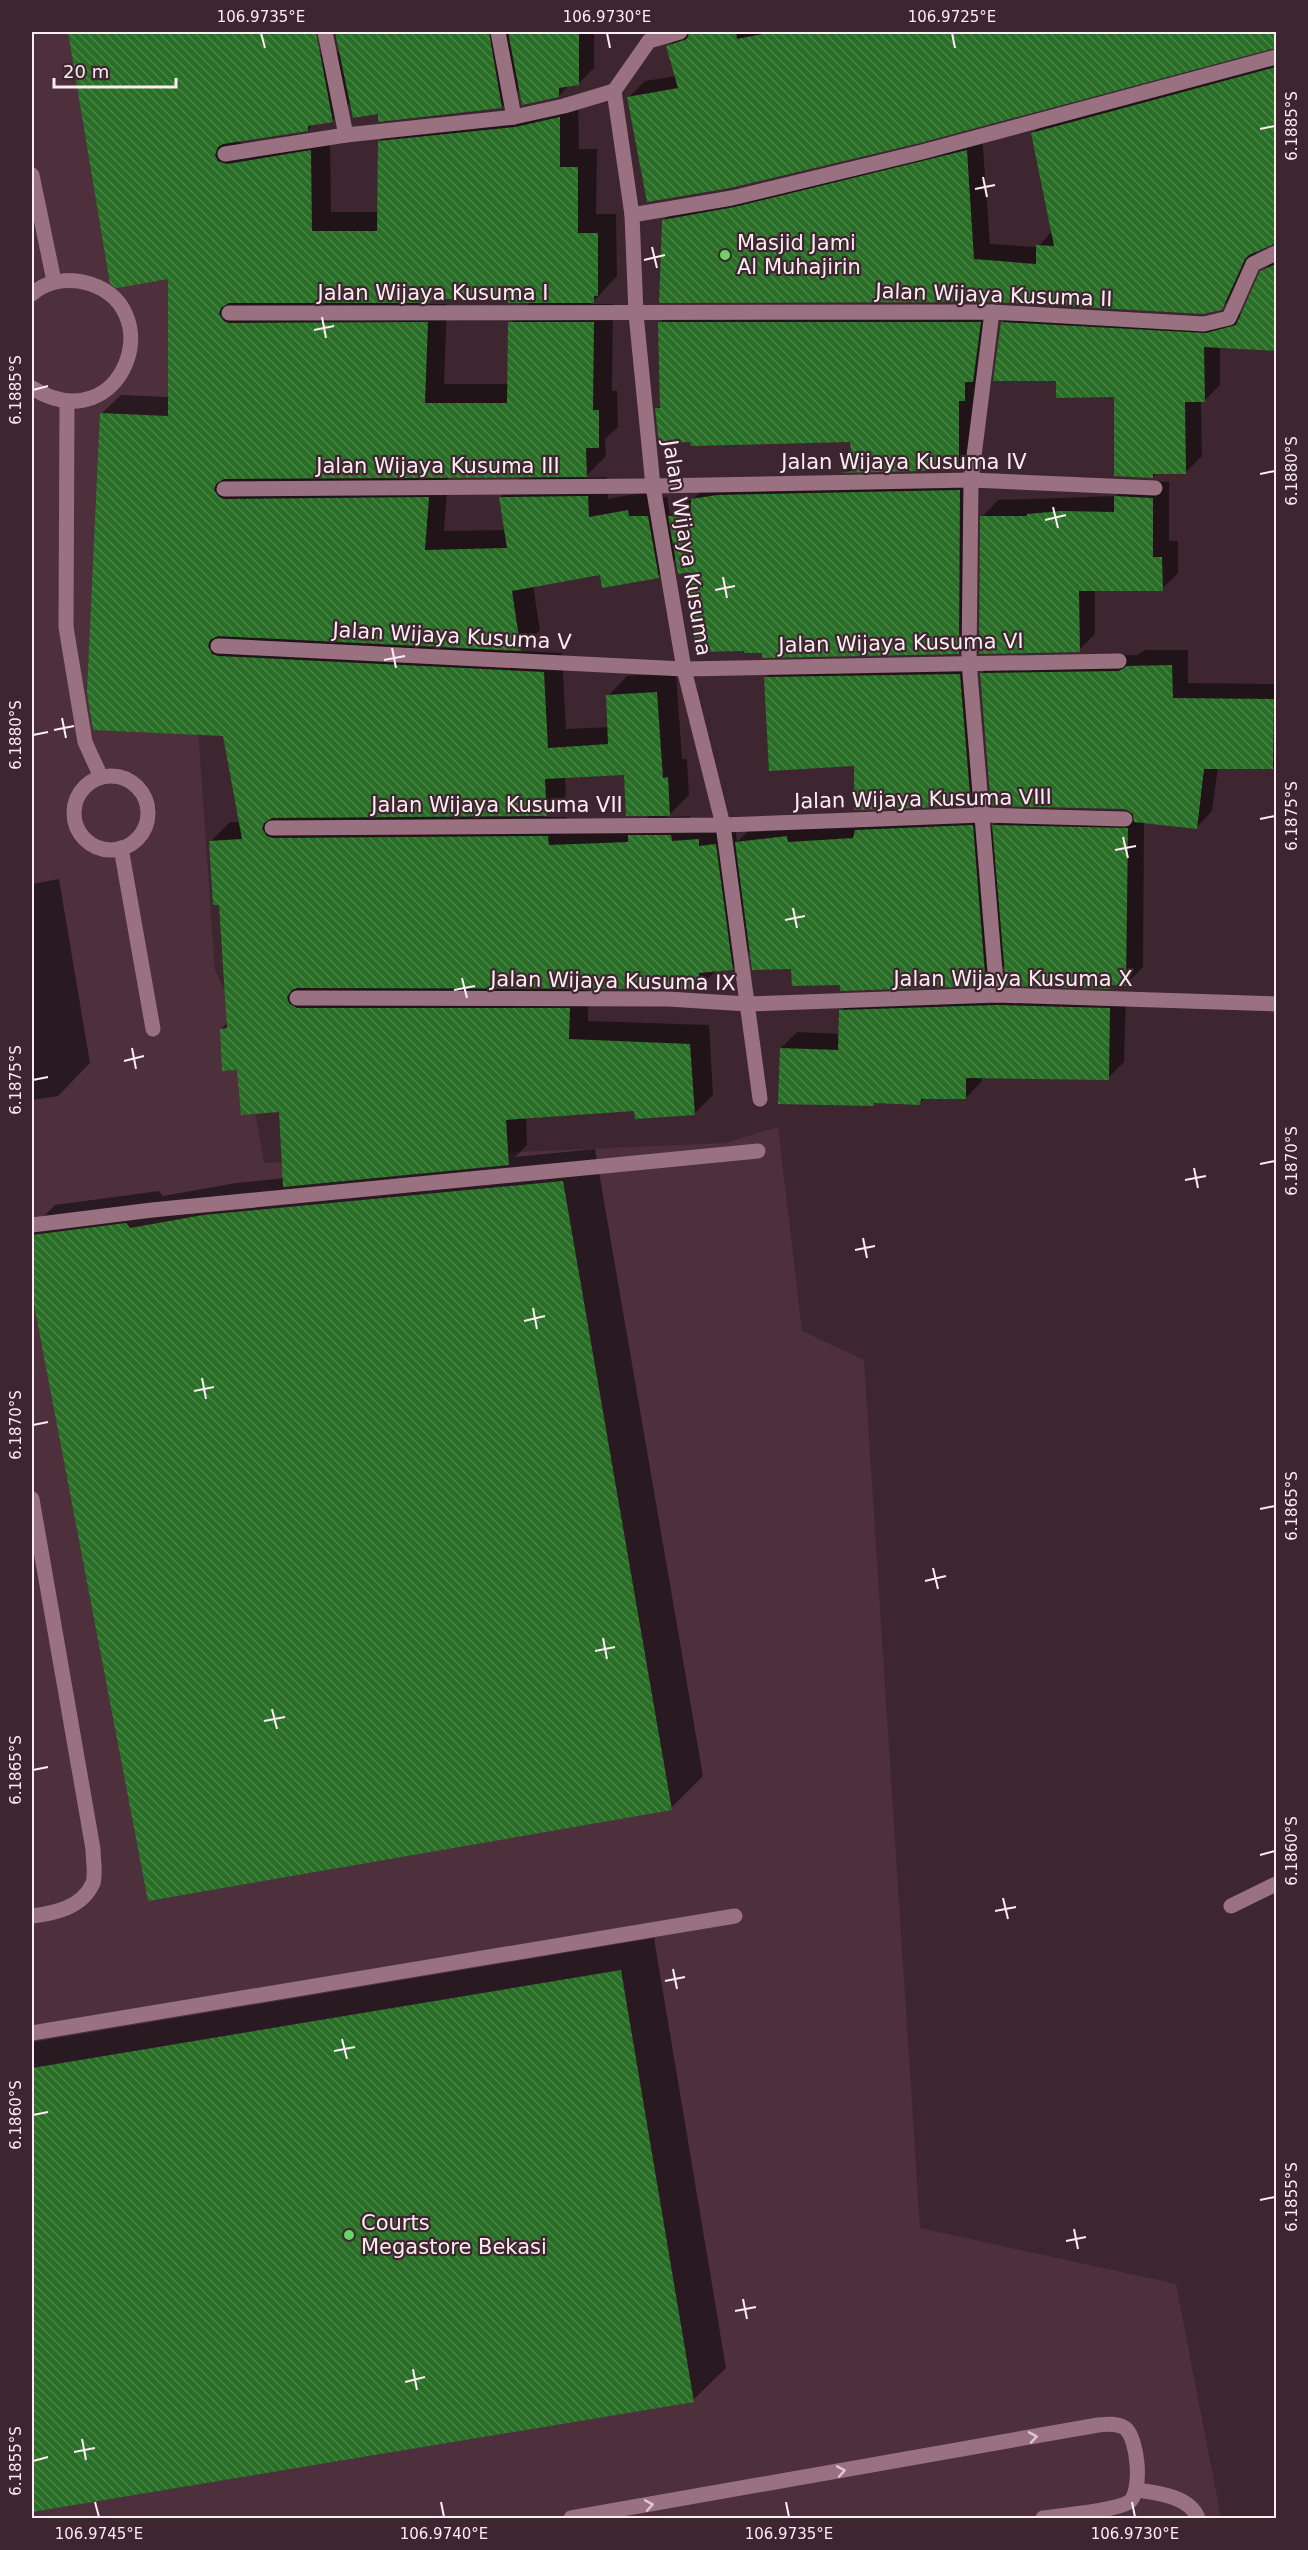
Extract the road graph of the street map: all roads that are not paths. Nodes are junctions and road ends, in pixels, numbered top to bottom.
1 (325, 32) edge
2 (498, 32) edge
3 (680, 32) edge
4 (649, 36) edge
5 (1276, 57) edge
6 (614, 91) junction
7 (514, 117) junction
8 (346, 135) junction
9 (225, 154) dead end
10 (32, 175) edge
11 (632, 214) junction
12 (1276, 253) edge
13 (54, 281) junction
14 (32, 294) edge
15 (992, 312) junction
16 (229, 313) dead end
17 (636, 314) junction
18 (32, 388) edge
19 (67, 402) junction
20 (971, 480) junction
21 (653, 486) junction
22 (1155, 488) dead end
23 (224, 489) dead end
24 (218, 646) dead end
25 (1119, 661) dead end
26 (969, 662) junction
27 (684, 669) junction
28 (101, 777) junction
29 (982, 815) junction
30 (1125, 819) dead end
31 (723, 825) junction
32 (272, 828) dead end
33 (121, 848) junction
34 (997, 995) junction
35 (297, 998) dead end
36 (1276, 1004) edge
37 (748, 1005) junction
38 (153, 1029) dead end
39 (759, 1099) dead end
40 (758, 1151) dead end
41 (32, 1225) edge
42 (32, 1499) edge
43 (1276, 1884) edge
44 (1231, 1906) dead end
45 (32, 1916) edge
46 (735, 1916) dead end
47 (32, 2033) edge
48 (1137, 2490) junction
49 (571, 2518) edge
50 (1043, 2518) edge
51 (1198, 2518) edge

1 - 8 street
2 - 7 street
3 - 4 street
4 - 6 street
5 - 11 street
6 - 7 street
6 - 11 street, Jalan Wijaya Kusuma
7 - 8 street
8 - 9 street
10 - 13 street
11 - 17 street, Jalan Wijaya Kusuma
12 - 15 street, Jalan Wijaya Kusuma II
13 - 14 street
13 - 19 street
15 - 17 street, Jalan Wijaya Kusuma II
15 - 20 street
16 - 17 street, Jalan Wijaya Kusuma I
17 - 21 street, Jalan Wijaya Kusuma
18 - 19 street
19 - 28 street
20 - 21 street, Jalan Wijaya Kusuma IV
20 - 22 street, Jalan Wijaya Kusuma IV
20 - 26 street
21 - 23 street, Jalan Wijaya Kusuma III
21 - 27 street, Jalan Wijaya Kusuma
24 - 27 street, Jalan Wijaya Kusuma V
25 - 26 street, Jalan Wijaya Kusuma VI
26 - 27 street, Jalan Wijaya Kusuma VI
26 - 29 street
27 - 31 street, Jalan Wijaya Kusuma
28 - 33 street
28 - 33 street
29 - 30 street, Jalan Wijaya Kusuma VIII
29 - 31 street, Jalan Wijaya Kusuma VIII
29 - 34 street
31 - 32 street, Jalan Wijaya Kusuma VII
31 - 37 street, Jalan Wijaya Kusuma
33 - 38 street
34 - 36 street, Jalan Wijaya Kusuma X
34 - 37 street, Jalan Wijaya Kusuma X
35 - 37 street, Jalan Wijaya Kusuma IX
37 - 39 street, Jalan Wijaya Kusuma
40 - 41 street
42 - 45 street
43 - 44 street
46 - 47 street
49 -> 48 street
48 - 50 street
48 - 51 street

